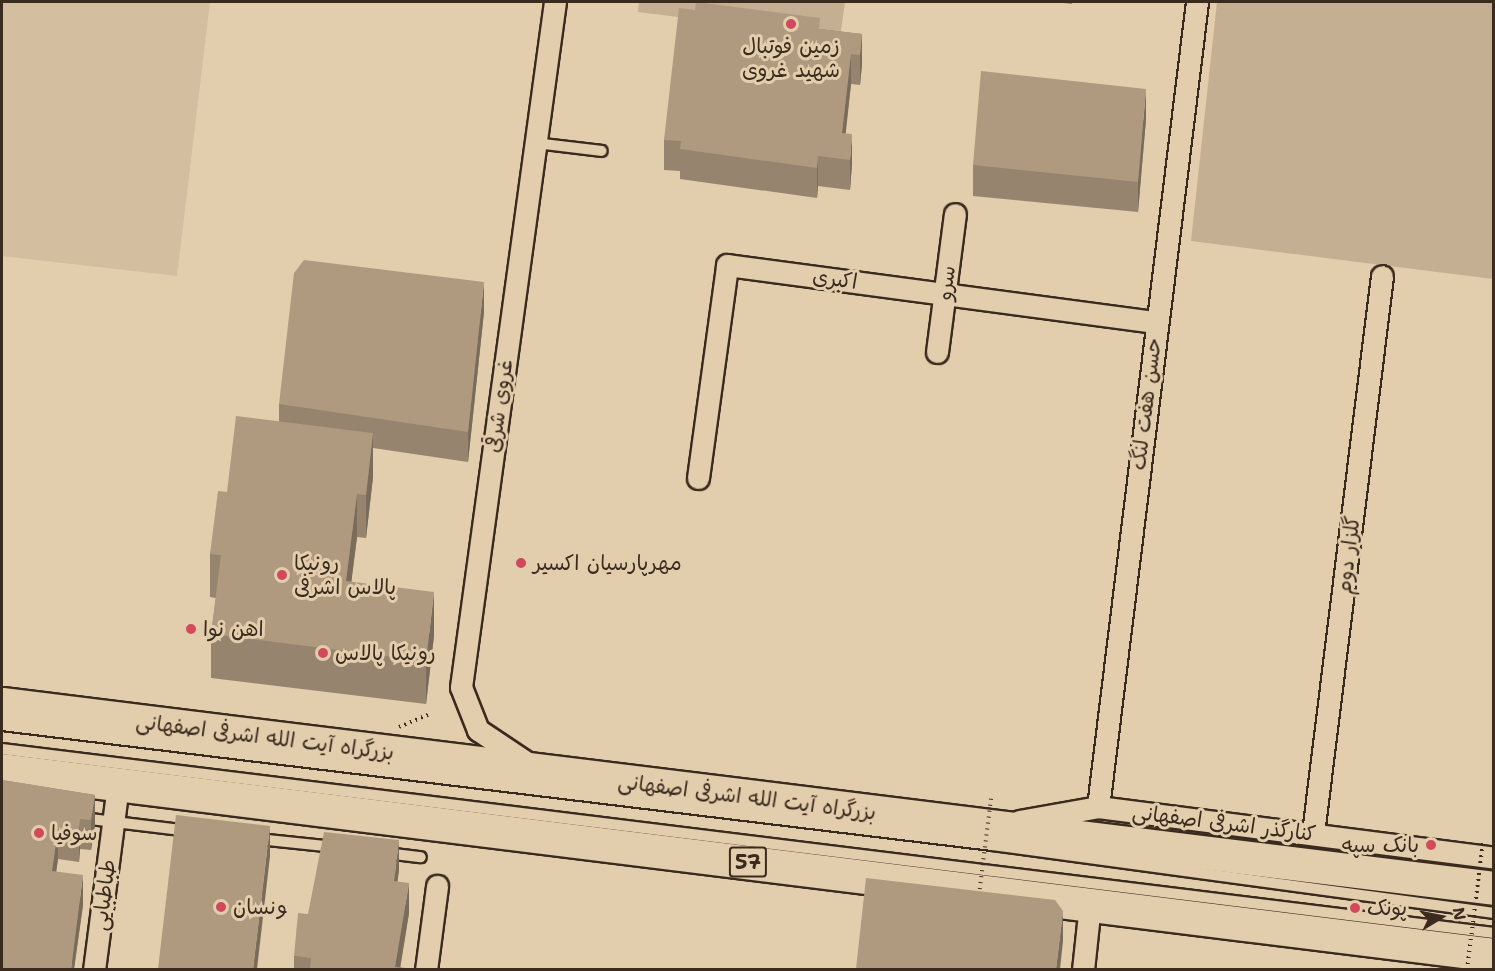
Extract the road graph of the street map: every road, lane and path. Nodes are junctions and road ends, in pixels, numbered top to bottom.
1 (555, 2) edge
2 (1197, 2) edge
3 (535, 143) junction
4 (602, 151) dead end
5 (955, 214) dead end
6 (1382, 276) dead end
7 (945, 294) junction
8 (1156, 322) junction
9 (937, 352) dead end
10 (698, 478) dead end
11 (2, 704) edge
12 (2, 725) edge
13 (2, 749) edge
14 (2, 770) edge
15 (543, 772) junction
16 (118, 785) junction
17 (1098, 807) junction
18 (991, 812) junction
19 (68, 816) edge
20 (113, 822) junction
21 (208, 833) edge
22 (1313, 833) junction
23 (243, 837) edge
24 (350, 849) edge
25 (1488, 850) edge
26 (373, 852) edge
27 (421, 857) dead end
28 (437, 886) dead end
29 (1494, 888) edge
30 (1090, 904) junction
31 (977, 908) edge
32 (1494, 913) edge
33 (1494, 933) edge
34 (1494, 956) edge
35 (94, 969) edge
36 (426, 969) edge
37 (1083, 969) edge
38 (1467, 969) edge

1 - 3 street, غروی شرقی
2 - 8 street, حسن هفت لنگ
3 - 4 lane
3 - 15 street, غروی شرقی
5 - 7 street, سرو
6 - 22 street, گلزار دوم
7 - 8 street, اکبری
7 - 9 street, سرو
7 - 10 street, اکبری
8 - 17 street, حسن هفت لنگ
11 - 15 highway, بزرگراه آیت الله اشرفی اصفهانی
12 - 32 lane
13 - 33 lane
14 - 16 highway, 57
15 - 18 highway, بزرگراه آیت الله اشرفی اصفهانی
16 - 20 street, طباطبایی
16 - 30 highway, 57
17 - 18 street, کنارگذر اشرفی اصفهانی
17 - 22 street, کنارگذر اشرفی اصفهانی
18 - 29 highway, بزرگراه آیت الله اشرفی اصفهانی
18 - 31 path, bridge
19 - 20 lane
20 - 21 lane
20 - 35 street, طباطبایی
22 - 25 street, کنارگذر اشرفی اصفهانی
23 - 24 lane
25 - 38 path, bridge
26 - 27 lane
28 - 36 street
30 - 34 highway, 57
30 - 37 street

